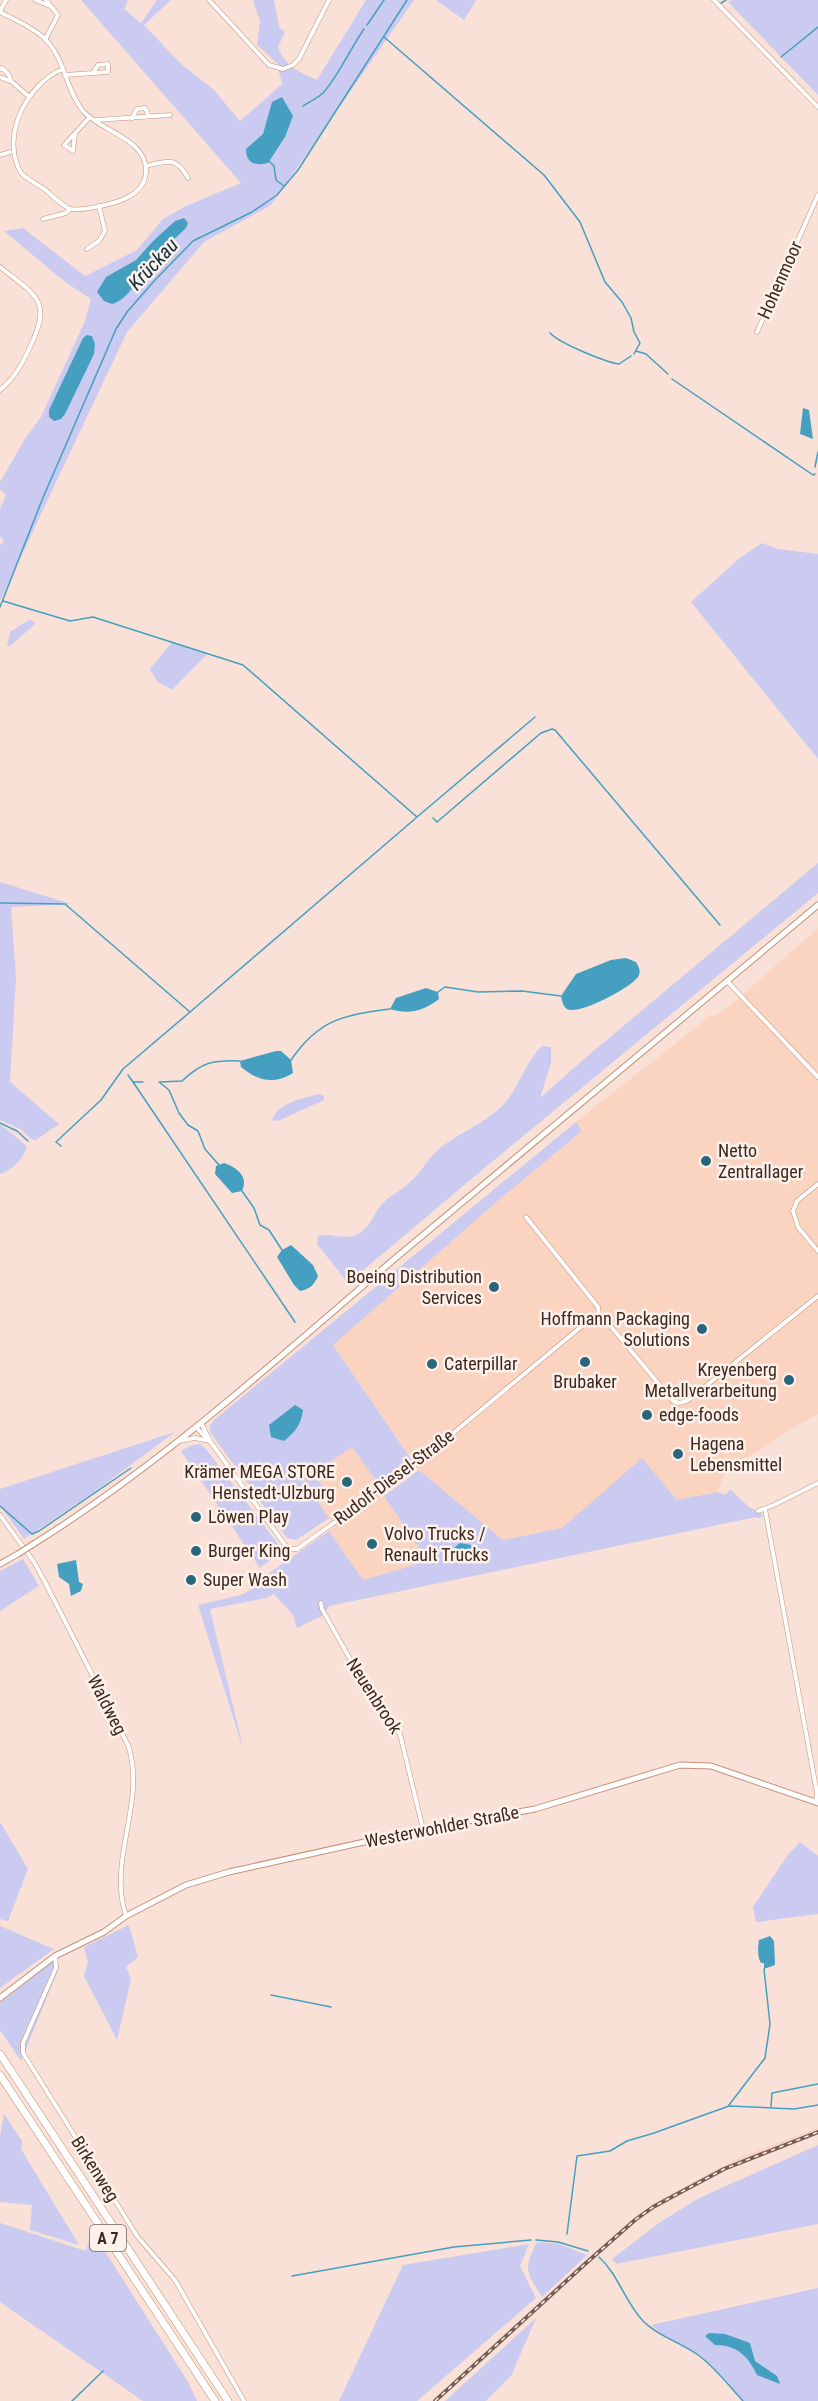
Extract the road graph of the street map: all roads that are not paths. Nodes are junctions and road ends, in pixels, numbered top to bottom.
1 (6, 0) edge
2 (35, 0) edge
3 (46, 0) edge
4 (209, 0) edge
5 (330, 0) edge
6 (714, 0) edge
7 (51, 7) junction
8 (0, 11) edge
9 (46, 38) junction
10 (0, 69) edge
11 (63, 69) junction
12 (93, 73) dead end
13 (65, 75) junction
14 (0, 77) edge
15 (11, 81) junction
16 (27, 95) junction
17 (818, 106) edge
18 (14, 113) dead end
19 (170, 115) dead end
20 (149, 116) junction
21 (90, 117) junction
22 (132, 118) junction
23 (95, 120) junction
24 (75, 134) dead end
25 (8, 141) dead end
26 (10, 152) junction
27 (0, 155) edge
28 (146, 166) junction
29 (188, 178) dead end
30 (818, 195) edge
31 (99, 206) junction
32 (70, 209) junction
33 (44, 219) dead end
34 (87, 249) dead end
35 (0, 267) edge
36 (758, 332) dead end
37 (0, 390) edge
38 (818, 905) edge
39 (728, 981) junction
40 (818, 1077) edge
41 (818, 1184) edge
42 (526, 1217) dead end
43 (818, 1251) edge
44 (818, 1296) edge
45 (599, 1315) junction
46 (199, 1425) junction
47 (178, 1441) junction
48 (210, 1441) junction
49 (818, 1483) edge
50 (765, 1509) junction
51 (758, 1510) dead end
52 (0, 1515) edge
53 (0, 1564) edge
54 (321, 1603) dead end
55 (817, 1803) edge
56 (423, 1829) junction
57 (126, 1916) junction
58 (55, 1956) junction
59 (0, 1998) edge
60 (0, 2054) edge
61 (0, 2075) edge
62 (215, 2401) edge
63 (228, 2401) edge
64 (244, 2401) edge

1 - 8 street
2 - 7 street
3 - 7 street
4 - 5 street
6 - 17 street
7 - 9 street
8 - 9 street
9 - 11 street
10 - 15 street
11 - 13 street
11 - 16 street
12 - 13 street
13 - 21 street
14 - 15 street
15 - 16 street
16 - 18 street
19 - 20 street
20 - 22 street
20 - 22 street
21 - 23 street
21 - 24 street
22 - 23 street
23 - 28 street
25 - 26 street
26 - 27 street
26 - 32 street
28 - 29 street
28 - 31 street
30 - 36 street, Hohenmoor
31 - 32 street
31 - 34 street
32 - 33 street
35 - 37 street
38 - 39 main road
39 - 40 street
39 - 46 main road
41 - 43 street
42 - 45 street
44 - 45 street
45 - 48 street, Rudolf-Diesel-Straße
46 - 47 main road
46 - 48 street, Rudolf-Diesel-Straße
47 - 48 street
47 - 53 main road, bridge
49 - 50 street
50 - 51 street
50 - 55 street
52 - 57 street, Waldweg
54 - 56 street, Neuenbrook
55 - 56 main road, Westerwohlder Straße
56 - 57 main road, Westerwohlder Straße
57 - 58 main road, Westerwohlder Straße
58 - 59 main road, Westerwohlder Straße
58 - 64 street, Birkenweg
60 - 63 highway, A 7
61 - 62 highway, A 7

